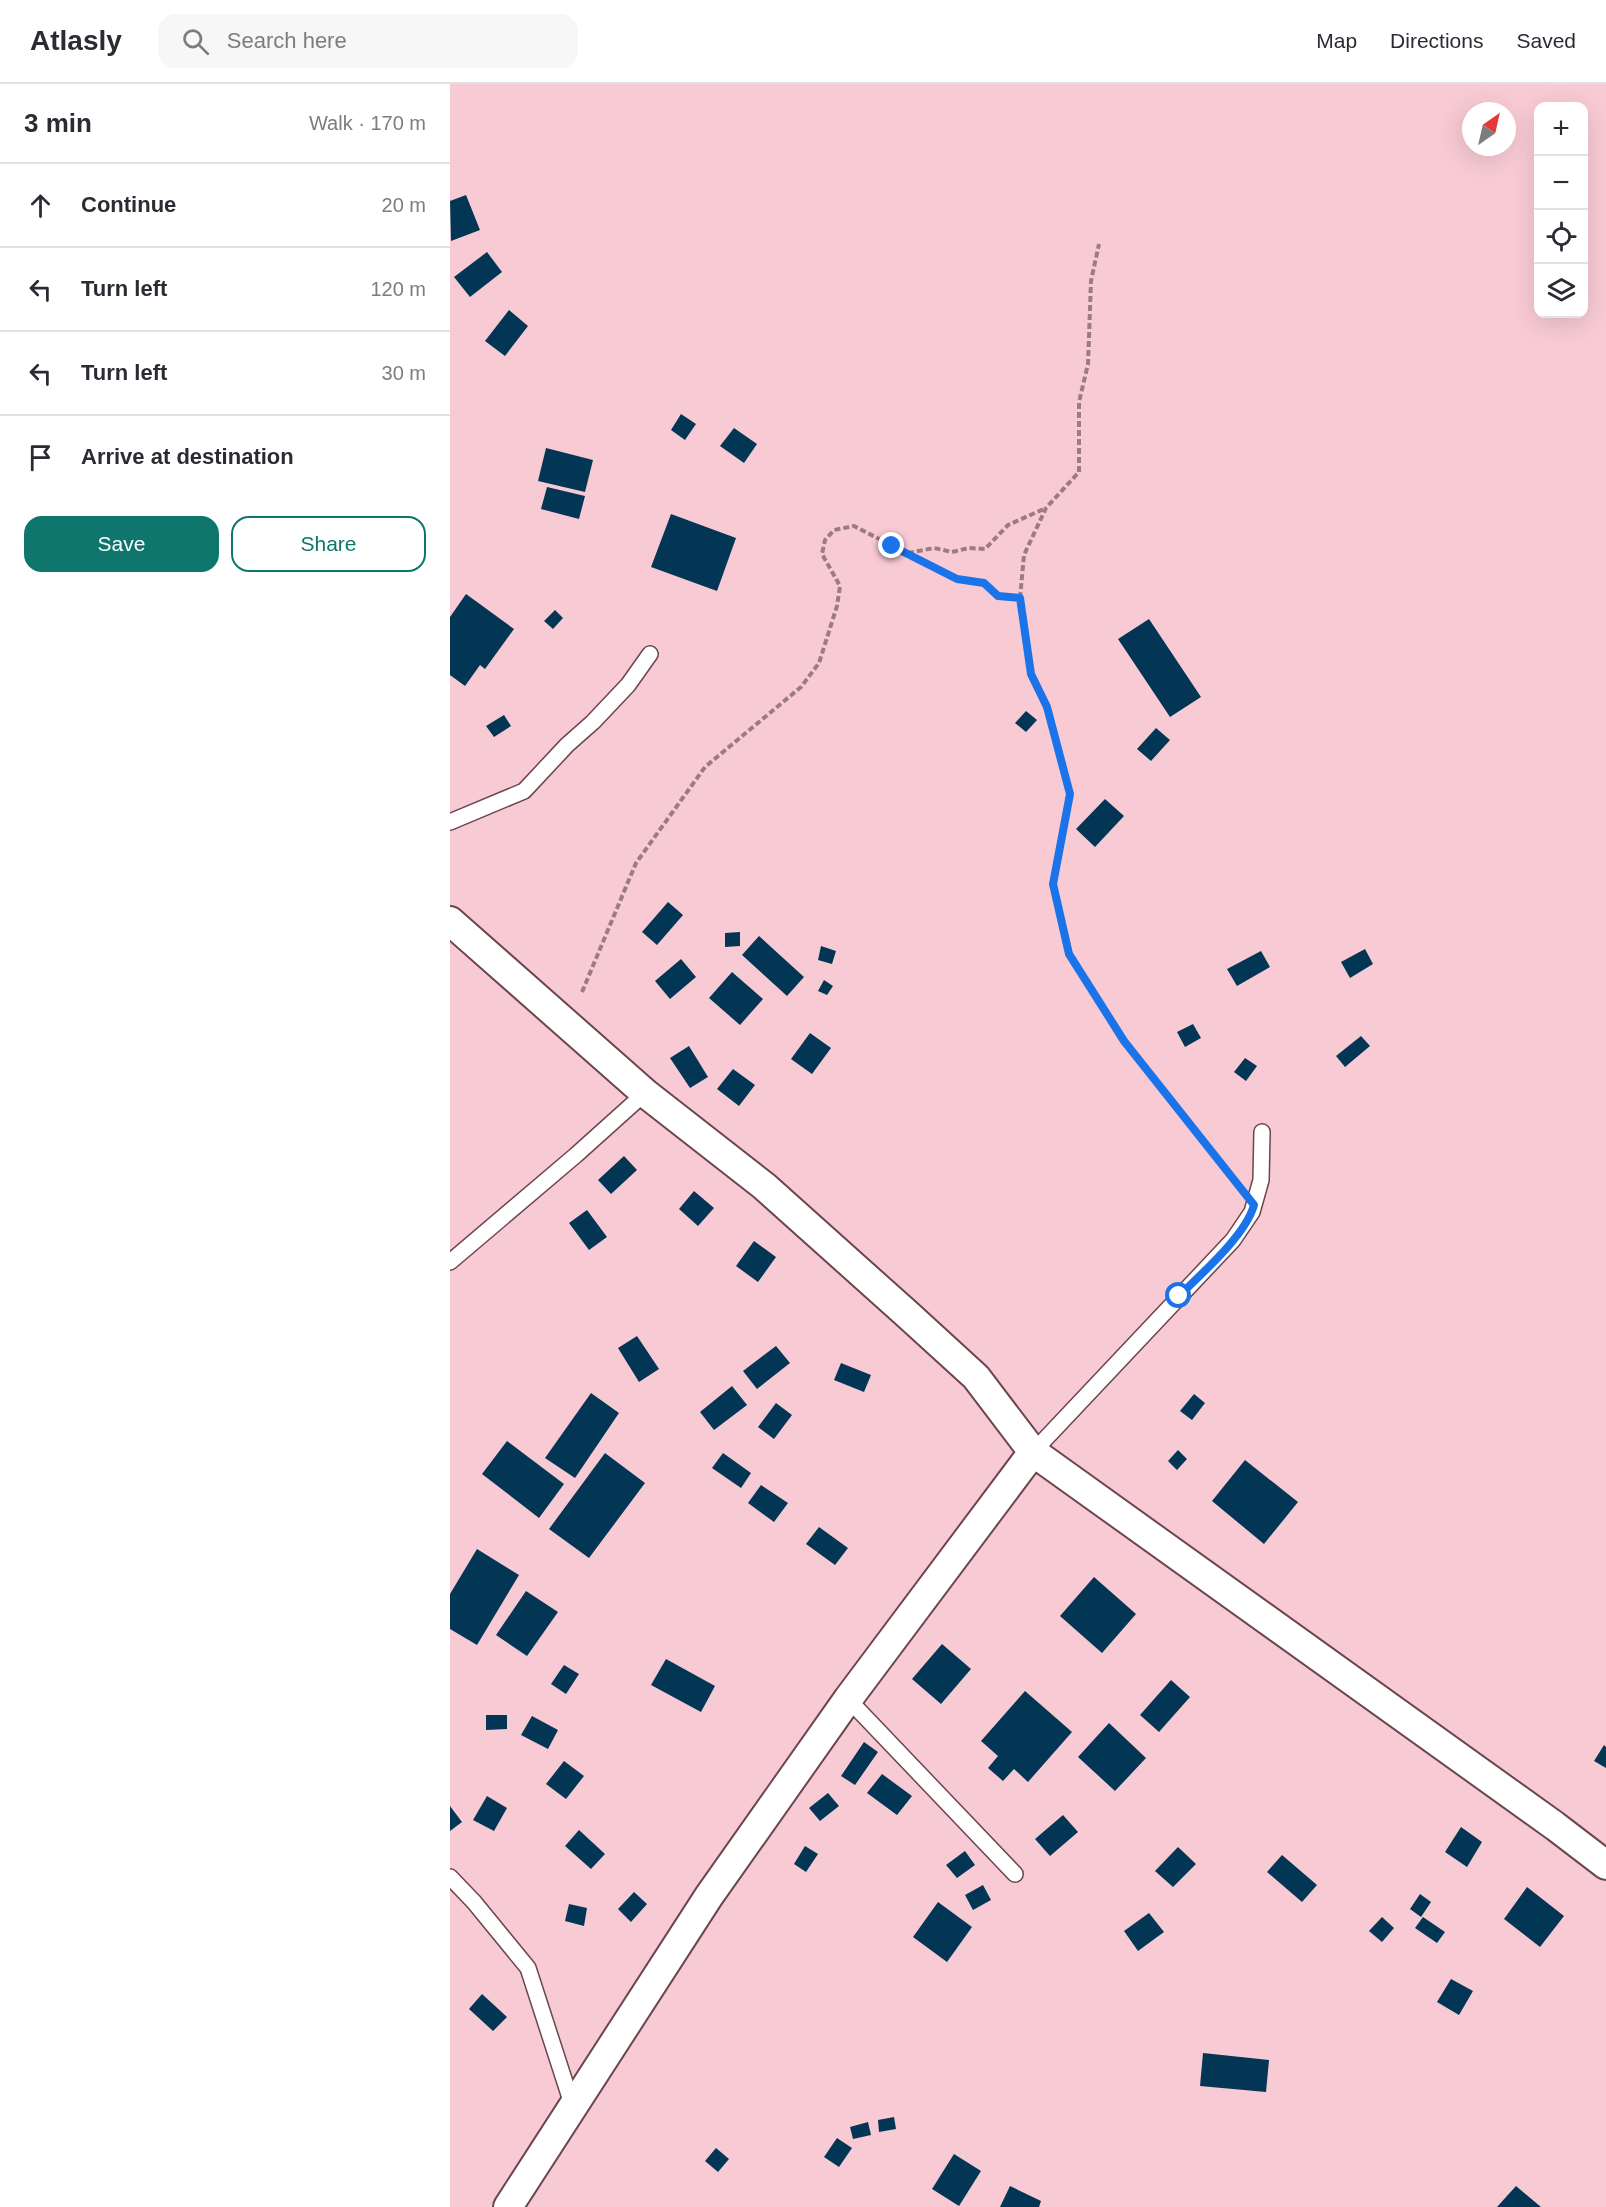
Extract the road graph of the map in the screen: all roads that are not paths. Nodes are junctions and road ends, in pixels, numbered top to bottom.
1 (650, 654) dead end
2 (450, 822) edge
3 (450, 921) edge
4 (645, 1093) junction
5 (1262, 1132) dead end
6 (450, 1262) edge
7 (1033, 1452) junction
8 (848, 1700) junction
9 (1606, 1866) edge
10 (1015, 1874) dead end
11 (450, 1877) edge
12 (573, 2107) junction
13 (508, 2207) edge

1 - 2 lane
3 - 4 street
4 - 6 lane
4 - 7 street
5 - 7 lane
7 - 8 street
7 - 9 street
8 - 10 lane
8 - 12 street
11 - 12 lane
12 - 13 street

